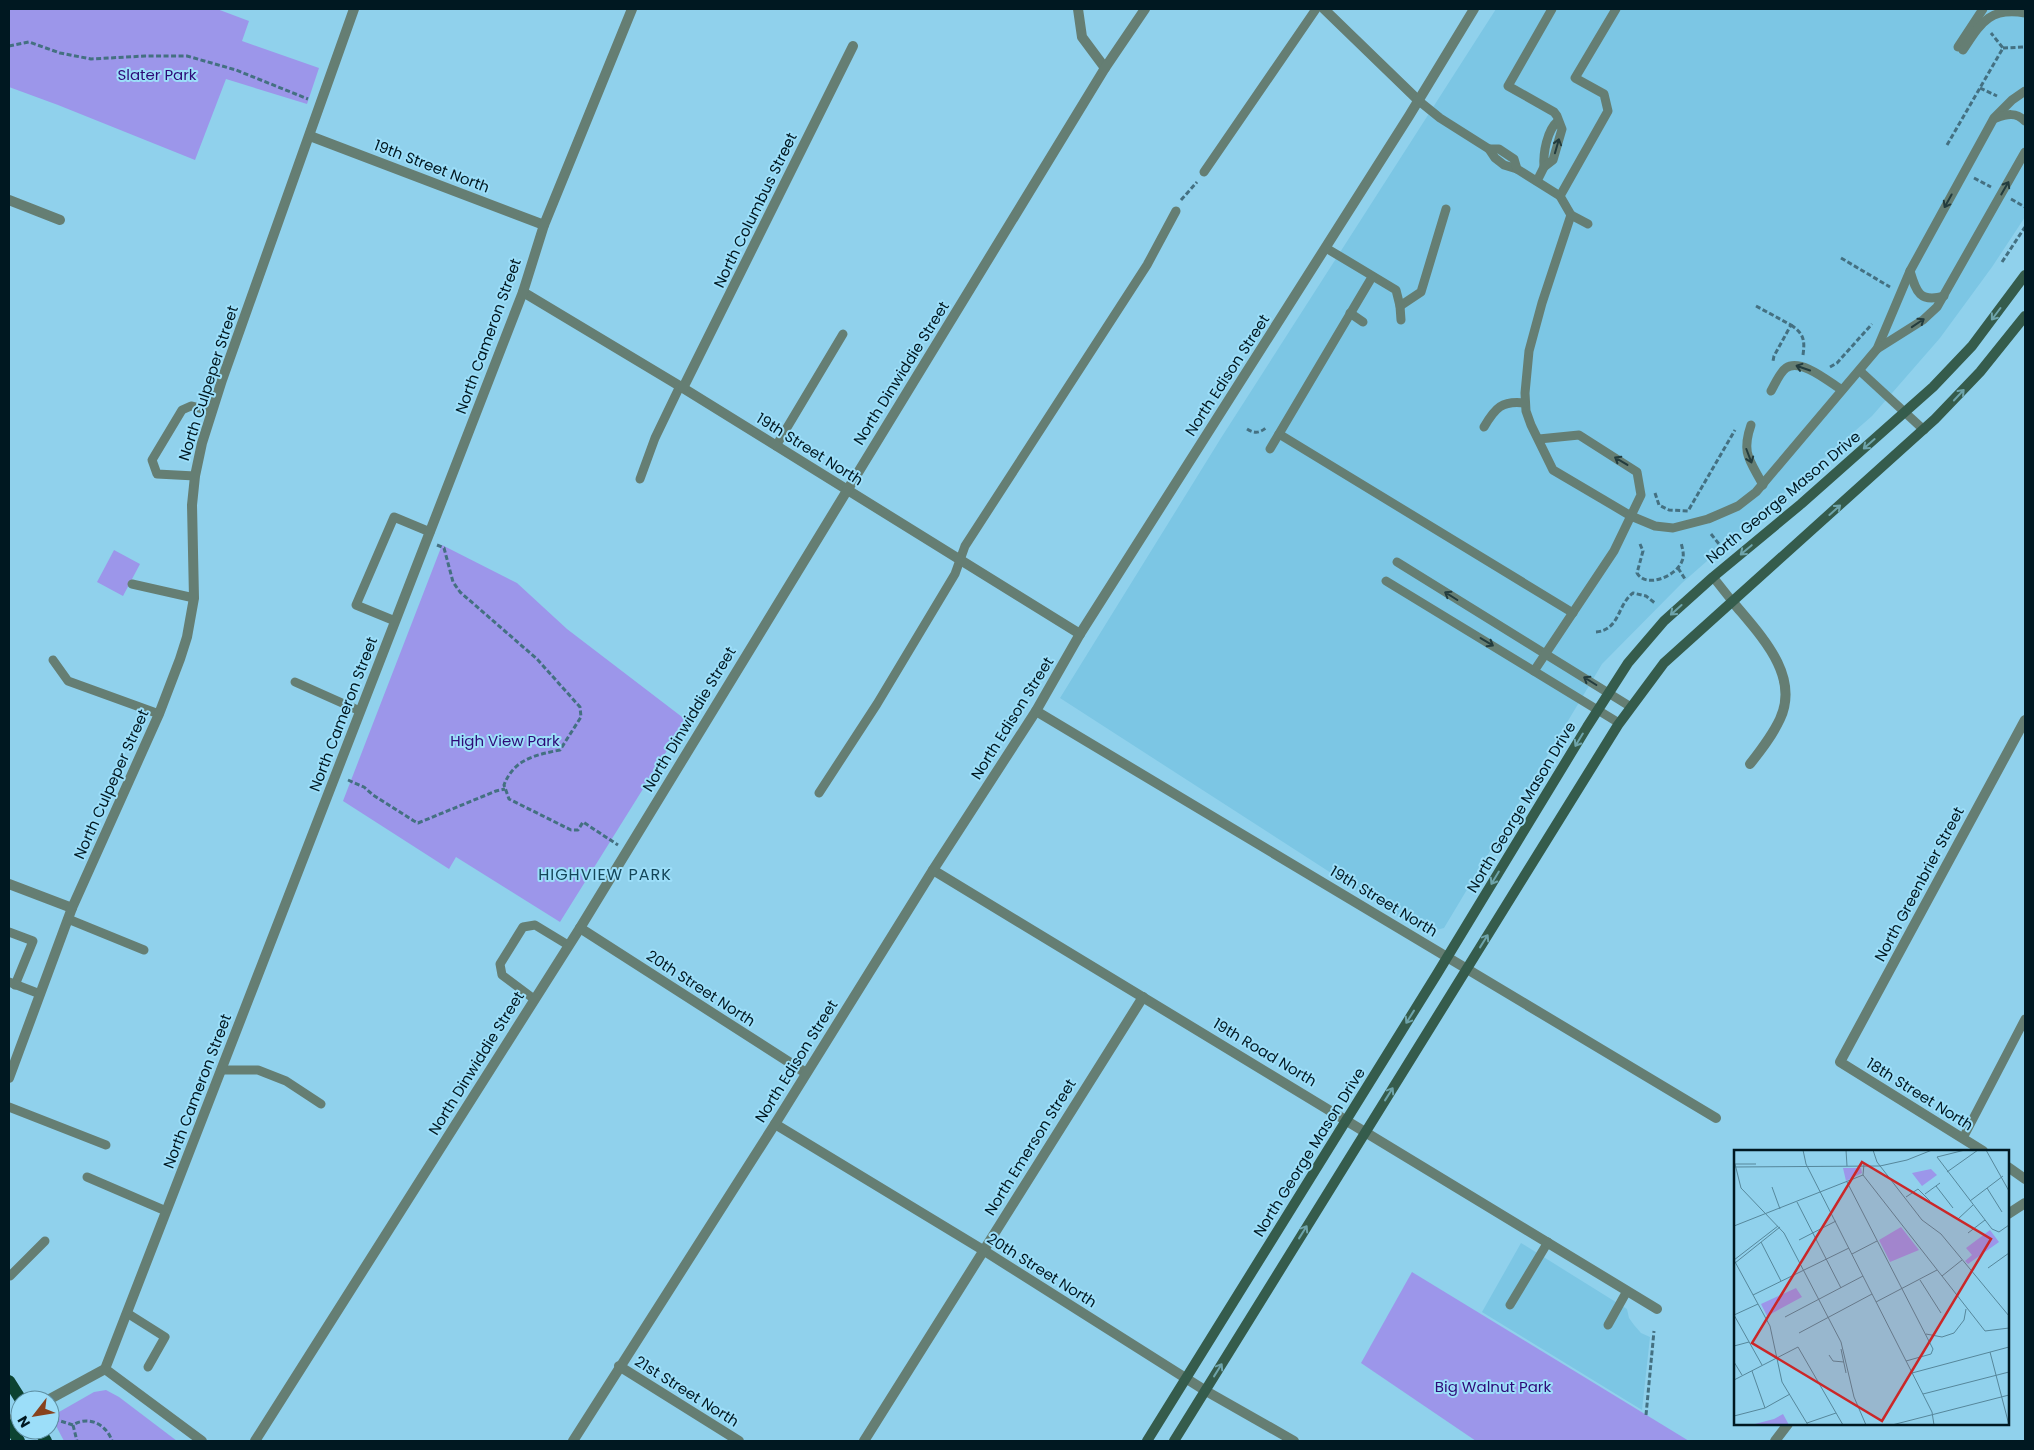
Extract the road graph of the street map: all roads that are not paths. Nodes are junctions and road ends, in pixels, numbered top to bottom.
1 (354, 9) edge
2 (632, 9) edge
3 (1078, 9) edge
4 (1145, 9) edge
5 (1316, 9) edge
6 (1324, 9) edge
7 (1474, 9) edge
8 (1552, 9) edge
9 (1616, 9) edge
10 (1983, 9) edge
11 (2025, 13) edge
12 (853, 46) dead end
13 (1105, 68) junction
14 (2025, 91) edge
15 (1419, 101) junction
16 (1994, 118) junction
17 (2025, 121) edge
18 (310, 136) junction
19 (2025, 152) edge
20 (1204, 172) road end
21 (1537, 181) junction
22 (1560, 196) junction
23 (9, 200) edge
24 (1446, 209) dead end
25 (1176, 211) road end
26 (1571, 215) junction
27 (60, 220) dead end
28 (1588, 224) dead end
29 (544, 225) junction
30 (1326, 248) junction
31 (1910, 271) junction
32 (2025, 275) edge
33 (1372, 277) junction
34 (523, 292) junction
35 (1944, 296) junction
36 (1400, 306) junction
37 (1350, 313) junction
38 (2025, 316) edge
39 (1401, 320) dead end
40 (1363, 322) dead end
41 (842, 334) dead end
42 (1877, 349) junction
43 (1860, 371) junction
44 (682, 387) junction
45 (1842, 390) junction
46 (1771, 391) dead end
47 (1525, 403) junction
48 (212, 411) junction
49 (1906, 412) junction
50 (1751, 425) dead end
51 (1484, 427) dead end
52 (1924, 430) junction
53 (1278, 434) junction
54 (1539, 439) junction
55 (776, 446) junction
56 (1270, 449) dead end
57 (195, 476) junction
58 (640, 479) dead end
59 (1763, 485) junction
60 (846, 490) junction
61 (1631, 516) junction
62 (428, 536) junction
63 (960, 558) junction
64 (1397, 562) dead end
65 (1712, 577) junction
66 (1386, 580) dead end
67 (132, 584) dead end
68 (194, 598) junction
69 (1732, 601) junction
70 (1573, 613) junction
71 (395, 621) junction
72 (1080, 634) junction
73 (1546, 654) junction
74 (53, 660) dead end
75 (1534, 671) junction
76 (295, 682) dead end
77 (1609, 694) junction
78 (1631, 707) junction
79 (1599, 710) junction
80 (360, 711) junction
81 (1036, 711) junction
82 (159, 714) junction
83 (2025, 720) edge
84 (1619, 722) junction
85 (1750, 764) dead end
86 (819, 792) dead end
87 (933, 870) junction
88 (9, 884) edge
89 (72, 908) junction
90 (68, 919) junction
91 (580, 928) junction
92 (9, 932) edge
93 (568, 945) junction
94 (144, 950) dead end
95 (1448, 956) junction
96 (1467, 968) junction
97 (12, 983) edge
98 (40, 994) junction
99 (1143, 997) junction
100 (534, 999) junction
101 (2025, 1019) edge
102 (1840, 1062) joint
103 (221, 1070) junction
104 (806, 1073) junction
105 (9, 1078) edge
106 (321, 1104) dead end
107 (9, 1108) edge
108 (1716, 1118) dead end
109 (1346, 1120) junction
110 (775, 1124) junction
111 (1365, 1132) junction
112 (1963, 1138) junction
113 (106, 1145) dead end
114 (1981, 1150) edge
115 (2009, 1168) edge
116 (87, 1177) dead end
117 (2025, 1179) edge
118 (2025, 1203) edge
119 (166, 1211) junction
120 (2009, 1213) edge
121 (45, 1241) dead end
122 (1548, 1242) junction
123 (983, 1250) junction
124 (9, 1275) edge
125 (1628, 1290) junction
126 (1510, 1305) dead end
127 (1657, 1308) dead end
128 (127, 1313) junction
129 (1608, 1325) dead end
130 (619, 1366) junction
131 (148, 1367) dead end
132 (105, 1369) junction
133 (1187, 1378) junction
134 (1206, 1391) junction
135 (60, 1393) edge
136 (9, 1425) edge
137 (1787, 1425) edge
138 (19, 1441) edge
139 (202, 1441) edge
140 (255, 1441) edge
141 (573, 1441) edge
142 (739, 1441) edge
143 (864, 1441) edge
144 (1147, 1441) edge
145 (1174, 1441) edge
146 (1294, 1441) edge
147 (1775, 1441) edge

1 - 18 street, North Culpeper Street
2 - 29 street, North Cameron Street
3 - 13 street
4 - 13 street, North Dinwiddie Street
5 - 20 lane
6 - 15 street
7 - 15 street, North Edison Street
8 - 21 lane
9 - 22 lane
10 - 11 lane
12 - 44 street, North Columbus Street
13 - 60 street, North Dinwiddie Street
14 - 16 lane
15 - 21 lane
15 - 30 street, North Edison Street
16 - 17 lane
16 -> 31 lane
18 - 29 street, 19th Street North
18 - 48 street, North Culpeper Street
35 -> 19 lane
21 - 22 lane
22 - 26 lane
23 - 27 street
24 - 36 lane
25 - 63 lane
26 - 28 lane
26 - 47 lane
29 - 34 street, North Cameron Street
30 - 33 lane
30 - 72 street, North Edison Street
31 - 35 lane
31 - 42 lane
32 -> 49 main road, North George Mason Drive
33 - 36 lane
33 - 37 lane
34 - 44 street, 19th Street North
34 - 62 street, North Cameron Street
42 -> 35 lane
36 - 39 lane
37 - 40 lane
37 - 53 lane
52 -> 38 main road
41 - 55 lane
42 - 43 lane
43 - 45 lane
43 - 49 lane
44 - 55 street, 19th Street North
44 - 58 lane
45 -> 46 lane
45 - 59 lane
47 - 51 lane
47 - 54 lane
48 - 57 street, North Culpeper Street
48 - 57 lane
49 - 52 lane
49 -> 65 main road, North George Mason Drive
50 -> 59 lane
69 -> 52 main road
53 - 56 lane
53 - 70 lane
54 - 61 lane
61 -> 54 lane
55 - 60 street, 19th Street North
57 - 68 street, North Culpeper Street
59 - 61 lane
60 - 63 street, 19th Street North
60 - 91 street, North Dinwiddie Street
61 - 70 lane
62 - 71 street, North Cameron Street
62 - 71 lane
63 - 72 street, 19th Street North
63 - 86 lane
73 -> 64 lane
65 - 69 lane
65 -> 77 main road, North George Mason Drive
66 -> 75 lane
67 - 68 lane
68 - 82 street, North Culpeper Street
69 - 78 main road
69 - 85 street
70 - 73 lane
71 - 80 street, North Cameron Street
72 - 81 street, North Edison Street
73 - 75 lane
77 -> 73 lane
74 - 82 lane
75 - 79 lane
76 - 80 lane
77 - 78 lane
77 - 79 main road, North George Mason Drive
78 - 84 main road
79 - 84 lane
79 -> 95 main road, North George Mason Drive
80 - 103 street, North Cameron Street
81 - 87 street, North Edison Street
81 - 95 street, 19th Street North
82 - 89 street, North Culpeper Street
83 - 102 street, North Greenbrier Street
96 -> 84 main road
87 - 99 street, 19th Road North
87 - 104 street, North Edison Street
88 - 89 street
89 - 90 street, North Culpeper Street
90 - 94 lane
90 - 98 street, North Culpeper Street
91 - 93 street, North Dinwiddie Street
91 - 104 street, 20th Street North
92 - 97 lane
93 - 100 street, North Dinwiddie Street
93 - 100 lane
95 - 96 street, 19th Street North
95 -> 109 main road, North George Mason Drive
96 - 108 street, 19th Street North
111 -> 96 main road
97 - 98 lane
98 - 105 street, North Culpeper Street
99 - 109 street, 19th Road North
99 - 123 street, North Emerson Street
100 - 140 street, North Dinwiddie Street
101 - 112 lane
102 - 112 street, 18th Street North
103 - 106 lane
103 - 119 street, North Cameron Street
104 - 110 street, North Edison Street
107 - 113 lane
109 - 111 street, 19th Road North
109 - 133 main road, North George Mason Drive
110 - 123 street, 20th Street North
110 - 130 street, North Edison Street
111 - 122 street, 19th Road North
134 -> 111 main road
112 - 114 street, 18th Street North
115 - 117 street
116 - 119 lane
118 - 120 street
119 - 128 street, North Cameron Street
121 - 124 lane
122 - 125 street, 19th Road North
122 - 126 lane
123 - 133 street, 20th Street North
123 - 143 street, North Emerson Street
125 - 127 street, 19th Road North
125 - 129 lane
128 - 131 lane
128 - 132 street, North Cameron Street
130 - 141 street, North Edison Street
130 - 142 street, 21st Street North
132 - 135 street
132 - 139 street
133 - 134 street, 20th Street North
133 - 144 main road, North George Mason Drive
134 - 145 main road
134 - 146 street, 20th Street North
136 - 138 main road
137 - 147 street

